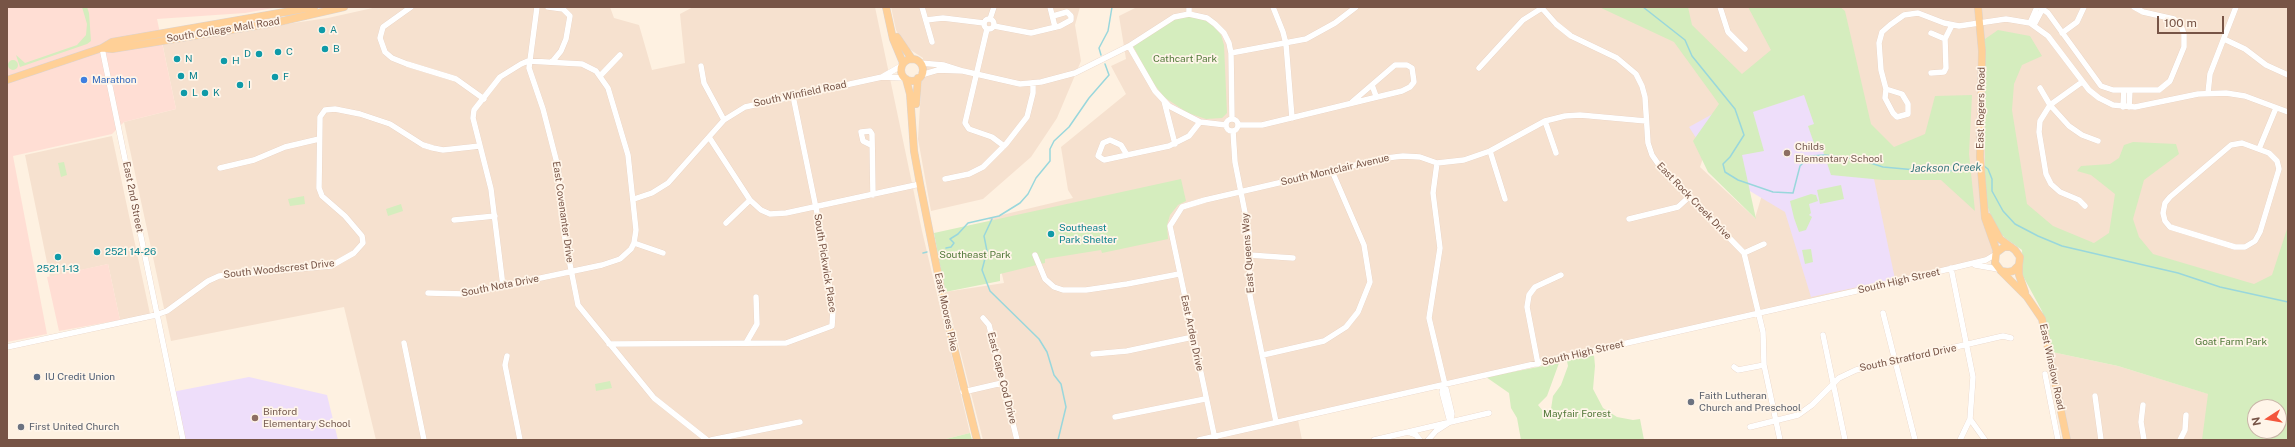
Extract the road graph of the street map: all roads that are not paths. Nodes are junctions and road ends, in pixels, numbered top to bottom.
1 (314, 7) edge
2 (344, 7) edge
3 (411, 7) edge
4 (537, 7) edge
5 (548, 7) edge
6 (886, 7) edge
7 (922, 7) edge
8 (994, 7) edge
9 (1050, 7) edge
10 (1189, 7) edge
11 (1273, 7) edge
12 (1354, 7) edge
13 (1542, 7) edge
14 (1720, 7) edge
15 (1978, 7) edge
16 (2040, 7) edge
17 (2084, 7) edge
18 (2134, 7) edge
19 (2236, 7) edge
20 (303, 11) edge
21 (1189, 14) junction
22 (1053, 16) junction
23 (990, 19) junction
24 (926, 20) junction
25 (984, 23) junction
26 (1981, 23) junction
27 (2032, 24) junction
28 (1952, 25) junction
29 (994, 26) junction
30 (1055, 27) junction
31 (891, 28) junction
32 (987, 29) junction
33 (1931, 33) dead end
34 (2062, 33) junction
35 (1945, 39) junction
36 (2224, 39) junction
37 (932, 42) dead end
38 (1286, 44) junction
39 (1129, 46) junction
40 (102, 48) junction
41 (1745, 49) dead end
42 (1231, 53) junction
43 (620, 55) dead end
44 (912, 59) junction
45 (528, 61) junction
46 (552, 62) junction
47 (920, 63) junction
48 (902, 65) junction
49 (701, 66) dead end
50 (1479, 68) dead end
51 (963, 71) junction
52 (1931, 73) dead end
53 (976, 74) junction
54 (2288, 75) edge
55 (600, 76) junction
56 (882, 76) junction
57 (920, 77) junction
58 (905, 78) junction
59 (7, 80) edge
60 (2082, 82) junction
61 (1033, 83) junction
62 (1372, 85) junction
63 (2040, 88) dead end
64 (1886, 89) junction
65 (2127, 90) junction
66 (2208, 93) junction
67 (793, 96) junction
68 (1376, 96) junction
69 (484, 99) junction
70 (1164, 101) junction
71 (1352, 102) junction
72 (2050, 105) junction
73 (2126, 107) junction
74 (2276, 108) junction
75 (1174, 110) junction
76 (2288, 112) edge
77 (1169, 118) junction
78 (1292, 118) junction
79 (1232, 119) junction
80 (724, 120) junction
81 (1545, 121) junction
82 (1646, 121) junction
83 (1200, 122) junction
84 (1226, 125) junction
85 (1238, 125) junction
86 (1233, 131) junction
87 (913, 134) junction
88 (709, 137) junction
89 (319, 139) junction
90 (2098, 141) dead end
91 (1174, 144) junction
92 (871, 145) dead end
93 (480, 146) junction
94 (1004, 146) junction
95 (2259, 149) junction
96 (1490, 151) junction
97 (1556, 153) dead end
98 (1127, 155) junction
99 (1437, 163) junction
100 (220, 168) dead end
101 (1332, 171) junction
102 (945, 179) dead end
103 (920, 184) junction
104 (1242, 192) junction
105 (874, 195) junction
106 (1689, 197) junction
107 (634, 199) junction
108 (1505, 199) dead end
109 (750, 200) junction
110 (2085, 206) dead end
111 (816, 207) junction
112 (1985, 209) junction
113 (495, 216) junction
114 (1629, 219) dead end
115 (454, 220) dead end
116 (726, 223) dead end
117 (1170, 226) joint
118 (634, 243) junction
119 (1764, 244) dead end
120 (2011, 247) junction
121 (663, 253) dead end
122 (1744, 253) junction
123 (1996, 253) junction
124 (1035, 255) dead end
125 (1249, 256) junction
126 (1293, 258) dead end
127 (1967, 264) junction
128 (2018, 265) junction
129 (1951, 268) junction
130 (1999, 270) junction
131 (572, 272) junction
132 (1179, 274) junction
133 (1561, 274) dead end
134 (503, 286) junction
135 (428, 293) dead end
136 (756, 297) dead end
137 (2027, 298) junction
138 (1759, 313) junction
139 (1883, 313) dead end
140 (156, 315) junction
141 (983, 318) dead end
142 (1823, 335) dead end
143 (1193, 337) junction
144 (2011, 338) dead end
145 (404, 342) dead end
146 (746, 343) junction
147 (609, 344) junction
148 (1967, 346) junction
149 (7, 347) edge
150 (1092, 354) dead end
151 (1263, 355) junction
152 (507, 356) dead end
153 (1896, 362) junction
154 (1538, 364) junction
155 (1764, 365) junction
156 (1734, 367) dead end
157 (2044, 374) dead end
158 (1002, 383) junction
159 (1833, 384) junction
160 (1444, 385) junction
161 (963, 392) junction
162 (2095, 396) dead end
163 (1206, 398) junction
164 (2142, 405) dead end
165 (1489, 413) dead end
166 (2186, 415) dead end
167 (1115, 417) dead end
168 (1970, 419) junction
169 (800, 422) dead end
170 (1276, 422) junction
171 (1450, 422) junction
172 (1776, 422) junction
173 (1750, 427) dead end
174 (1410, 433) junction
175 (1215, 438) edge
176 (182, 440) edge
177 (424, 440) edge
178 (520, 440) edge
179 (707, 440) edge
180 (711, 440) edge
181 (977, 440) edge
182 (1017, 440) edge
183 (1199, 440) edge
184 (1374, 440) edge
185 (1420, 440) edge
186 (1428, 440) edge
187 (1780, 440) edge
188 (1845, 440) edge
189 (1915, 440) edge
190 (1960, 440) edge
191 (1985, 440) edge
192 (2058, 440) edge
193 (2067, 440) edge
194 (2102, 440) edge
195 (2144, 440) edge
196 (2180, 440) edge

1 - 20 main road, South College Mall Road
2 - 20 main road, South College Mall Road
3 - 69 street
4 - 45 street, East Covenanter Drive
5 - 46 street
6 - 31 main road
7 - 24 street
8 - 23 street
9 - 22 street
10 - 21 street
11 - 38 street
12 - 38 street
13 - 50 street
13 - 82 street, East Rock Creek Drive
14 - 41 street
15 - 26 main road, East Rogers Road
16 - 27 street
16 - 34 street
17 - 34 street
18 - 65 street
19 - 36 street
20 - 40 main road, South College Mall Road
21 - 39 street
21 - 42 street
22 - 30 street
22 - 30 street
23 - 25 street
23 - 29 street
24 - 25 street
24 - 37 street
25 - 32 street
26 - 27 street
26 - 28 street
26 - 112 main road, East Rogers Road
27 - 60 street
28 - 35 street
28 - 64 street
29 - 30 street
29 - 32 street
31 - 44 main road
31 - 48 main road
32 - 53 street
33 - 35 street
34 - 65 street
35 - 52 street
36 - 54 street
36 - 66 street
38 - 42 street
38 - 78 street
39 - 61 street
39 - 70 street
40 - 59 main road, South College Mall Road
40 - 140 street, East 2nd Street
42 - 79 street
43 - 55 street
44 - 47 main road
44 - 48 main road
45 - 46 street
45 - 69 street
45 - 131 street, East Covenanter Drive
46 - 55 street
47 - 51 street
47 - 57 main road
48 - 56 street, South Winfield Road
48 - 58 main road
49 - 80 street
51 - 53 street
51 - 57 street
53 - 61 street
53 - 94 street
55 - 107 street
56 - 58 street, South Winfield Road
56 - 67 street, South Winfield Road
57 - 58 main road
57 - 87 main road, East Moores Pike
58 - 87 main road, East Moores Pike
60 - 72 street
60 - 73 street
61 - 94 street
62 - 68 street
62 - 68 street
62 - 71 street
63 - 72 street
64 - 64 street
65 - 73 street
66 - 73 street
66 - 74 street
67 - 80 street, South Winfield Road
67 - 111 street, South Pickwick Place
68 - 71 street
69 - 93 street
70 - 75 street
70 - 77 street
71 - 78 street
72 - 90 street
72 - 110 street
74 - 76 street
74 - 95 street
75 - 77 street
75 - 83 street
77 - 91 street
78 - 85 street
79 - 84 street
79 - 85 street
80 - 88 street, South Winfield Road
81 - 82 street, South Montclair Avenue
81 - 96 street, South Montclair Avenue
81 - 97 street
82 - 106 street, East Rock Creek Drive
83 - 84 street
83 - 91 street
84 - 86 street
85 - 86 street
86 - 104 street, East Queens Way
87 - 103 main road, East Moores Pike
88 - 107 street, South Winfield Road
88 - 109 street
89 - 93 street, South Woodscrest Drive
89 - 100 street
89 - 140 street, South Woodscrest Drive
91 - 98 street
92 - 105 street
93 - 113 street
94 - 102 street
95 - 95 street
96 - 99 street, South Montclair Avenue
96 - 108 street
98 - 98 street
99 - 101 street, South Montclair Avenue
99 - 160 street
101 - 104 street, South Montclair Avenue
101 - 151 street
103 - 105 street
103 - 161 main road, East Moores Pike
104 - 117 street, South Montclair Avenue
104 - 125 street, East Queens Way
105 - 111 street
106 - 114 street
106 - 122 street, East Rock Creek Drive
107 - 118 street
109 - 111 street
109 - 116 street
111 - 146 street, South Pickwick Place
112 - 120 main road, East Rogers Road
112 - 123 main road, East Rogers Road
113 - 115 street
113 - 134 street
117 - 132 street, East Arden Drive
118 - 121 street
118 - 131 street, South Nota Drive
119 - 122 street
120 - 123 main road
120 - 128 main road
122 - 138 street
123 - 127 street, South High Street
123 - 130 main road
124 - 132 street
125 - 126 street
125 - 151 street, East Queens Way
127 - 129 street, South High Street
127 - 130 street, South High Street
128 - 130 main road
128 - 137 main road, East Winslow Road
129 - 138 street, South High Street
129 - 148 street
130 - 137 main road, East Winslow Road
131 - 134 street, South Nota Drive
131 - 147 street, East Covenanter Drive
132 - 143 street, East Arden Drive
133 - 154 street
134 - 135 street, South Nota Drive
136 - 146 street
137 - 193 main road, East Winslow Road
138 - 154 street, South High Street
138 - 155 street
139 - 153 street
140 - 149 street, South Woodscrest Drive
140 - 176 street, East 2nd Street
141 - 158 street, East Cape Cod Drive
142 - 159 street
143 - 150 street
143 - 163 street, East Arden Drive
144 - 148 street, South Stratford Drive
145 - 177 street
146 - 147 street, South Pickwick Place
147 - 179 street, East Covenanter Drive
148 - 153 street, South Stratford Drive
148 - 168 street
151 - 170 street, East Queens Way
152 - 178 street
153 - 159 street, South Stratford Drive
153 - 189 street
154 - 160 street, South High Street
155 - 156 street
155 - 172 street
157 - 192 street, East Winslow Road
158 - 161 street
158 - 182 street, East Cape Cod Drive
159 - 172 street, South Stratford Drive
159 - 188 street
160 - 170 street, South High Street
160 - 171 street
161 - 181 main road, East Moores Pike
162 - 194 street
163 - 167 street
163 - 175 street, East Arden Drive
164 - 195 street
165 - 171 street
166 - 196 street
168 - 190 street
168 - 191 street
169 - 180 street
170 - 175 street, South High Street
171 - 174 street
171 - 186 street
172 - 173 street, South Stratford Drive
172 - 187 street
174 - 184 street
174 - 185 street
175 - 183 street, South High Street

